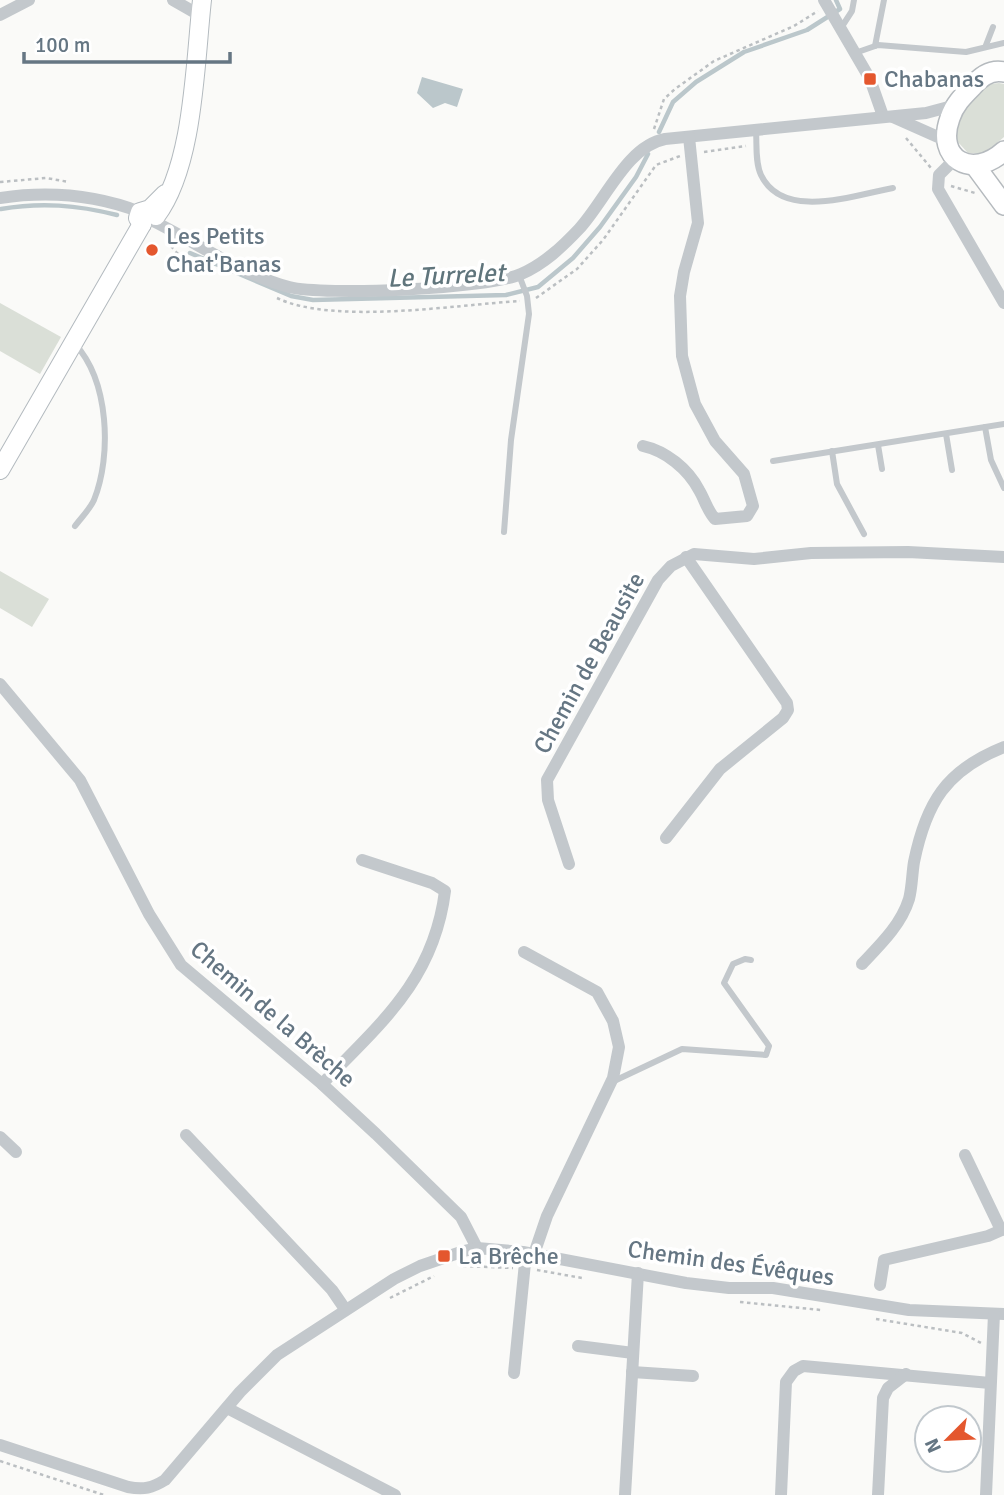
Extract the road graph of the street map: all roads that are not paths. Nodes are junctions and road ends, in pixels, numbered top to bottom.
1 (29, 0) edge
2 (173, 0) edge
3 (855, 0) edge
4 (884, 0) edge
5 (202, 8) edge
6 (831, 13) edge
7 (0, 15) edge
8 (993, 27) dead end
9 (1004, 43) edge
10 (986, 45) junction
11 (875, 46) junction
12 (855, 53) junction
13 (1004, 72) edge
14 (956, 105) junction
15 (888, 116) junction
16 (756, 131) junction
17 (690, 137) junction
18 (951, 150) junction
19 (1004, 152) edge
20 (976, 167) junction
21 (1004, 169) edge
22 (893, 188) dead end
23 (999, 197) edge
24 (0, 198) edge
25 (149, 217) junction
26 (521, 279) junction
27 (1004, 303) edge
28 (75, 344) junction
29 (1004, 424) edge
30 (985, 427) junction
31 (946, 434) junction
32 (878, 445) junction
33 (643, 446) dead end
34 (832, 451) junction
35 (772, 461) dead end
36 (883, 469) dead end
37 (0, 470) edge
38 (952, 470) dead end
39 (1004, 488) edge
40 (75, 526) dead end
41 (504, 532) dead end
42 (864, 534) dead end
43 (686, 557) junction
44 (1004, 557) edge
45 (0, 684) edge
46 (1004, 747) edge
47 (666, 838) dead end
48 (362, 860) dead end
49 (569, 864) dead end
50 (524, 952) dead end
51 (751, 960) dead end
52 (862, 964) dead end
53 (611, 1083) junction
54 (322, 1084) junction
55 (186, 1135) dead end
56 (0, 1137) edge
57 (16, 1152) dead end
58 (965, 1155) dead end
59 (1002, 1229) edge
60 (477, 1248) junction
61 (530, 1254) junction
62 (638, 1273) junction
63 (880, 1284) dead end
64 (345, 1309) junction
65 (999, 1314) edge
66 (578, 1346) dead end
67 (633, 1353) junction
68 (632, 1372) junction
69 (514, 1373) dead end
70 (906, 1374) junction
71 (693, 1376) dead end
72 (990, 1383) junction
73 (227, 1408) junction
74 (0, 1445) edge
75 (395, 1495) edge
76 (625, 1495) edge
77 (780, 1495) edge
78 (878, 1495) edge
79 (986, 1495) edge

1 - 7 street
2 - 5 street
3 - 6 lane
4 - 11 lane
5 - 25 street
6 - 12 street
8 - 10 lane
9 - 10 lane
10 - 11 lane
11 - 12 lane
12 - 15 street
13 - 14 main road
14 - 15 street
14 - 18 main road
15 - 16 street
15 - 18 street
16 - 17 street
16 - 22 lane
17 - 26 street
17 - 33 street
18 - 20 main road
18 - 27 street
19 - 20 main road
19 - 21 main road
20 - 23 main road
24 - 25 street
25 - 26 street
25 - 28 street
26 - 41 lane
28 - 37 street
28 - 40 lane
29 - 30 lane
30 - 31 lane
30 - 39 lane
31 - 32 lane
31 - 38 lane
32 - 34 lane
32 - 36 lane
34 - 35 lane
34 - 42 lane
43 - 44 street
43 - 47 street
43 - 49 street, Chemin de Beausite
45 - 54 street, Chemin de la Brèche
46 - 52 street
48 - 54 street
50 - 53 street
51 - 53 lane
53 - 61 street
54 - 60 street, Chemin de la Brèche
55 - 64 street
56 - 57 street
58 - 59 street
59 - 63 street
60 - 61 street, Chemin des Évêques
60 - 64 street, Chemin des Évêques
61 - 62 street, Chemin des Évêques
61 - 69 street
62 - 65 street, Chemin des Évêques
62 - 67 street
64 - 73 street, Chemin des Évêques
65 - 72 street
66 - 67 street
67 - 68 street
68 - 71 street
68 - 76 street
70 - 72 street
70 - 77 street
70 - 78 street
72 - 79 street
73 - 74 street, Chemin des Évêques
73 - 75 street

